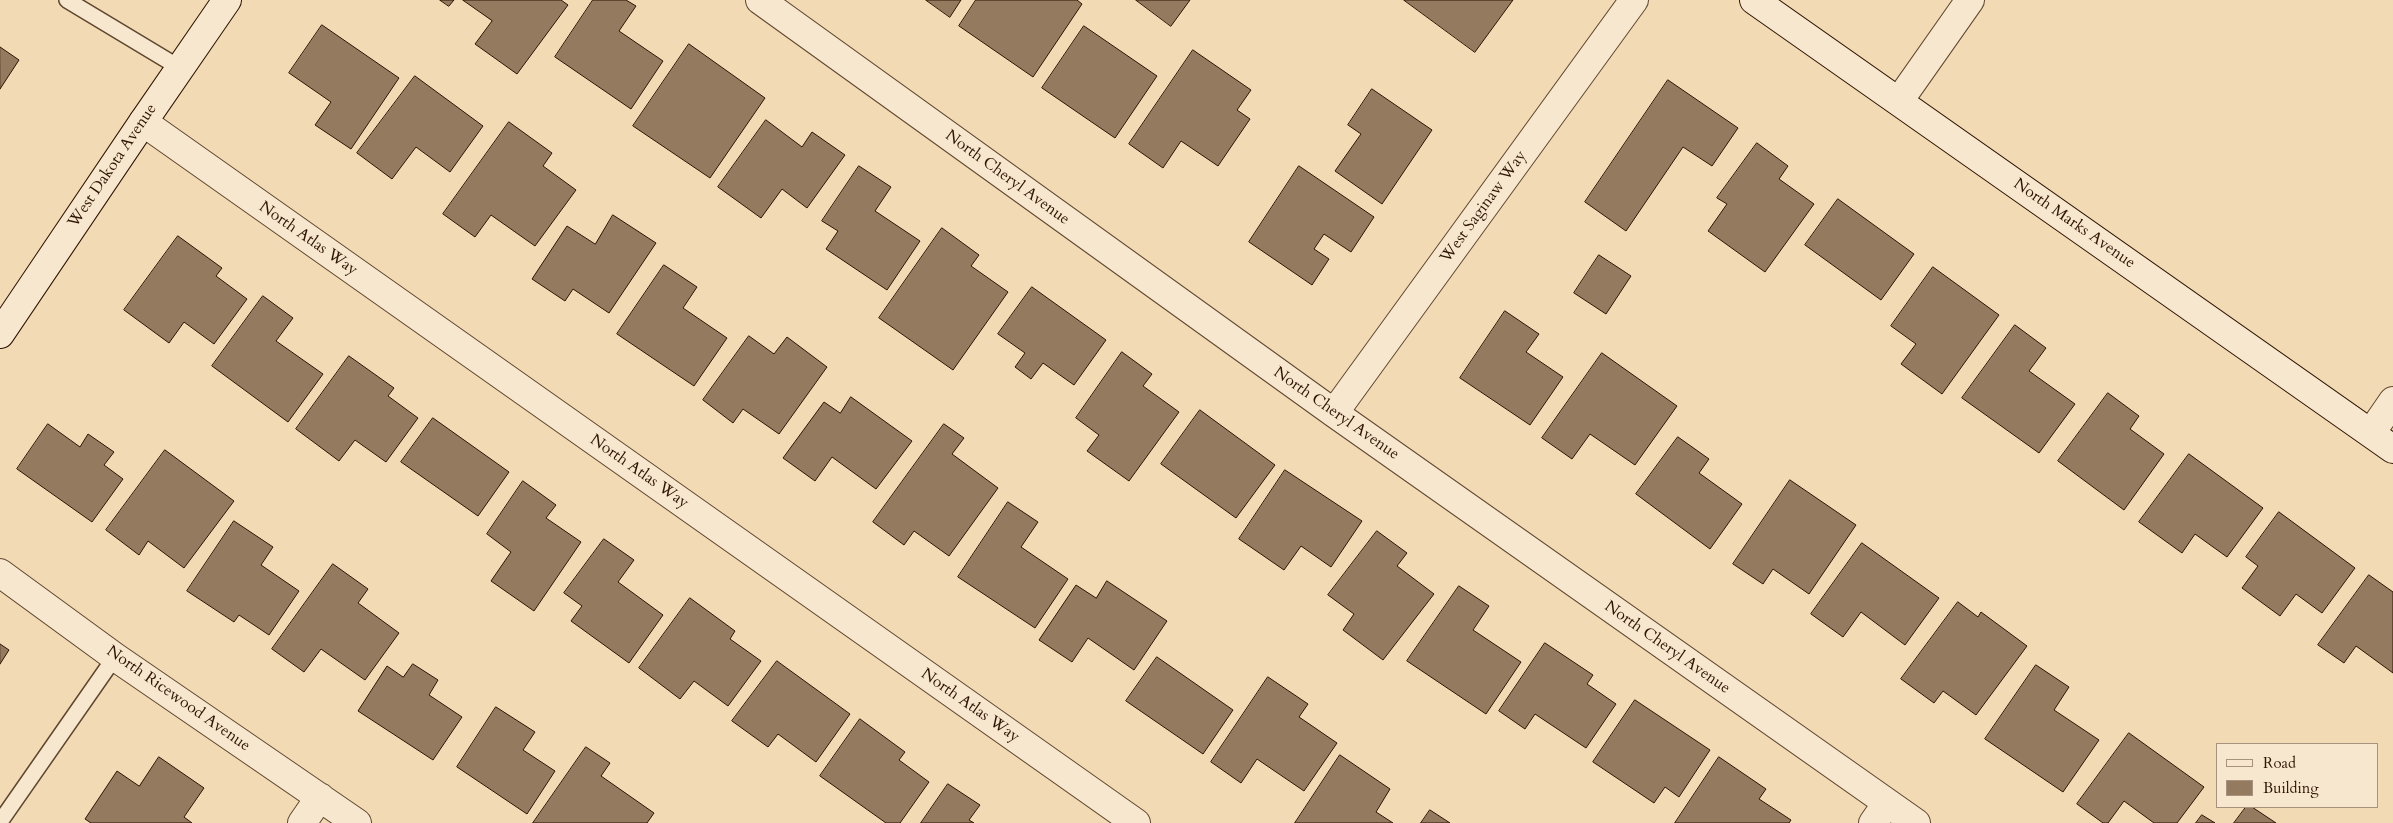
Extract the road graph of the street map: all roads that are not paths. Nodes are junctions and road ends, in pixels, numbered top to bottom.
1 (67, 0) edge
2 (227, 0) edge
3 (760, 0) edge
4 (1634, 0) edge
5 (1754, 0) edge
6 (1970, 0) edge
7 (180, 68) junction
8 (1899, 101) junction
9 (142, 122) junction
10 (0, 334) edge
11 (2393, 401) edge
12 (1334, 413) junction
13 (2371, 433) junction
14 (2393, 449) edge
15 (0, 573) edge
16 (115, 657) junction
17 (320, 797) junction
18 (1880, 813) edge
19 (0, 822) edge
20 (302, 823) edge
21 (357, 823) edge
22 (1136, 823) edge
23 (1916, 823) edge

1 - 7 lane
2 - 7 street, West Dakota Avenue
3 - 12 street, North Cheryl Avenue
4 - 12 street, West Saginaw Way
5 - 8 street, North Marks Avenue
6 - 8 street
7 - 9 street, West Dakota Avenue
8 - 13 street, North Marks Avenue
9 - 10 street, West Dakota Avenue
9 - 22 street, North Atlas Way
11 - 13 street
12 - 18 street, North Cheryl Avenue
13 - 14 street, North Marks Avenue
15 - 16 street, North Ricewood Avenue
16 - 17 street, North Ricewood Avenue
16 - 19 lane
17 - 20 street
17 - 21 street, North Ricewood Avenue
18 - 23 street, North Cheryl Avenue

